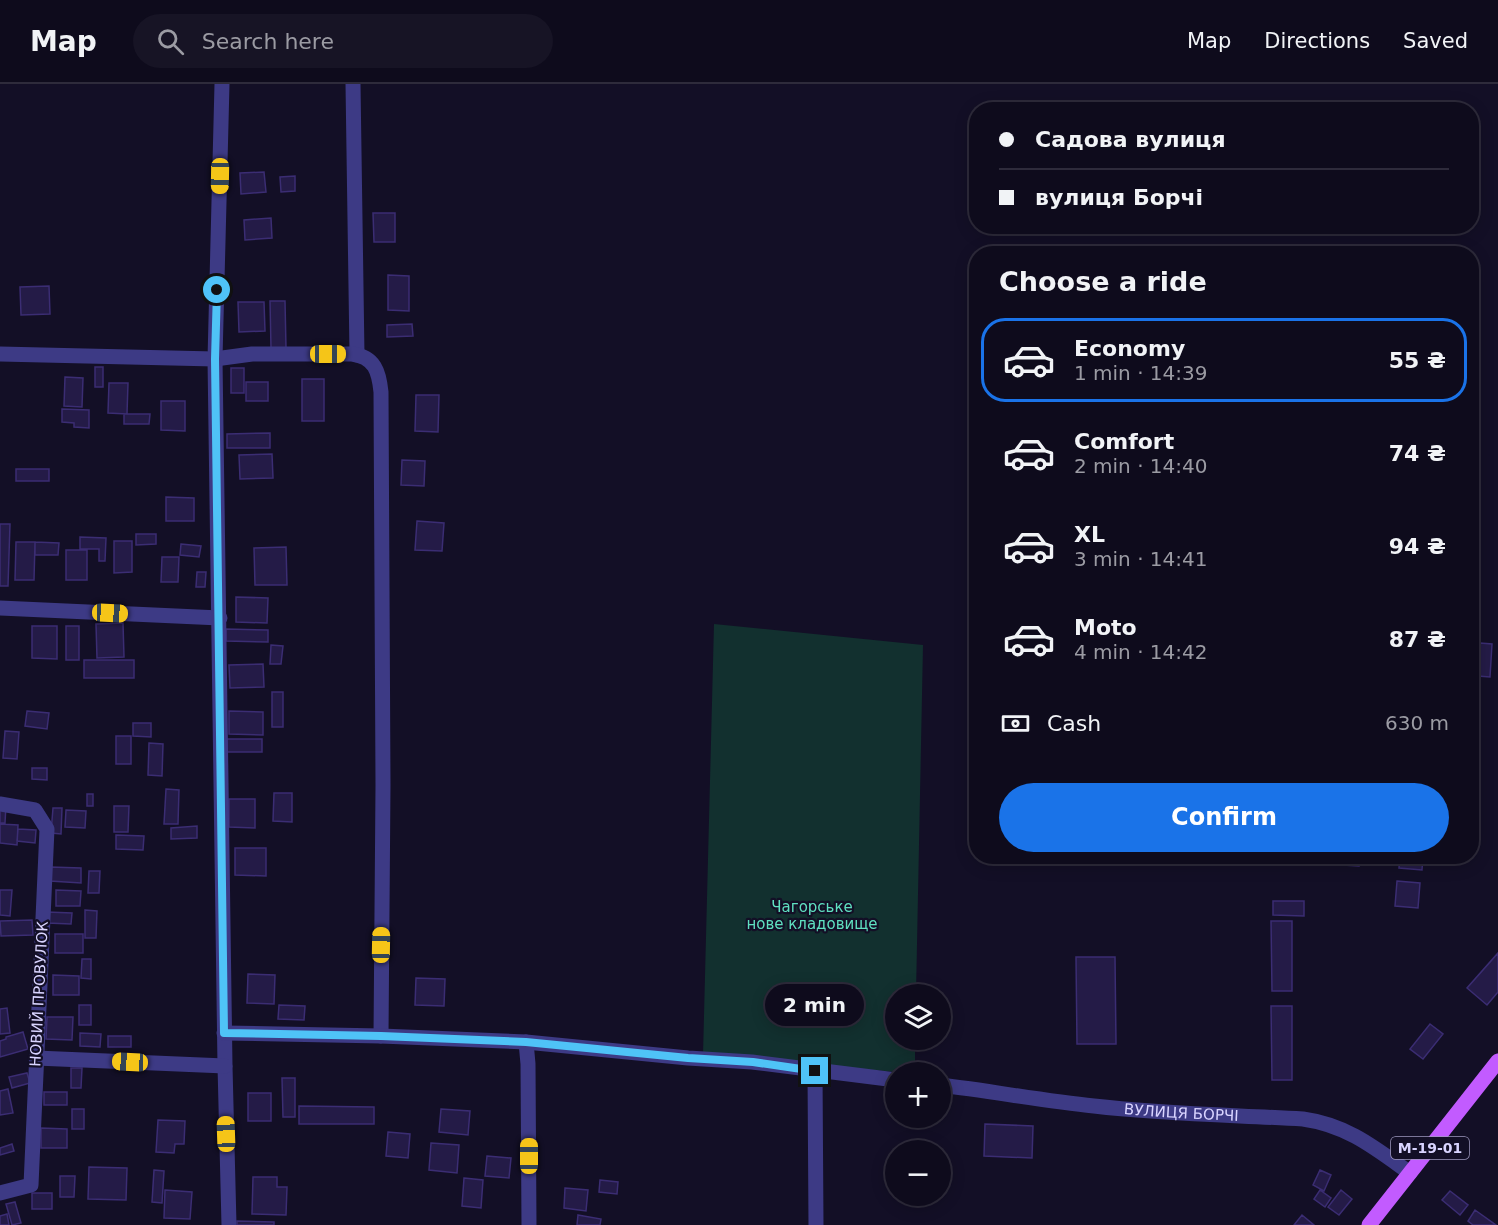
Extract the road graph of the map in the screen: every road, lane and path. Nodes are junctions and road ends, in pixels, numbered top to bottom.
1 (222, 84) edge
2 (353, 84) edge
3 (0, 354) edge
4 (357, 355) junction
5 (215, 359) junction
6 (0, 608) edge
7 (220, 618) junction
8 (0, 804) edge
9 (224, 1033) junction
10 (381, 1036) junction
11 (526, 1042) junction
12 (36, 1058) junction
13 (1498, 1061) edge
14 (225, 1066) junction
15 (815, 1071) junction
16 (885, 1079) edge
17 (951, 1086) edge
18 (1410, 1173) junction
19 (0, 1193) edge
20 (229, 1225) edge
21 (529, 1225) edge
22 (816, 1225) edge
23 (1369, 1225) edge

1 - 5 street
2 - 4 street
3 - 5 street
4 - 5 street
4 - 10 street
5 - 7 street
6 - 7 street
7 - 9 street
8 - 12 street, НОВИЙ ПРОВУЛОК
9 - 10 street
9 - 14 street
10 - 11 street
11 - 15 street
11 - 21 street
12 - 14 street
12 - 19 street, НОВИЙ ПРОВУЛОК
13 - 18 main road, М-19-01
14 - 20 street
15 - 16 street
15 - 22 street
17 - 18 street, ВУЛИЦЯ БОРЧІ
18 - 23 main road, М-19-01

